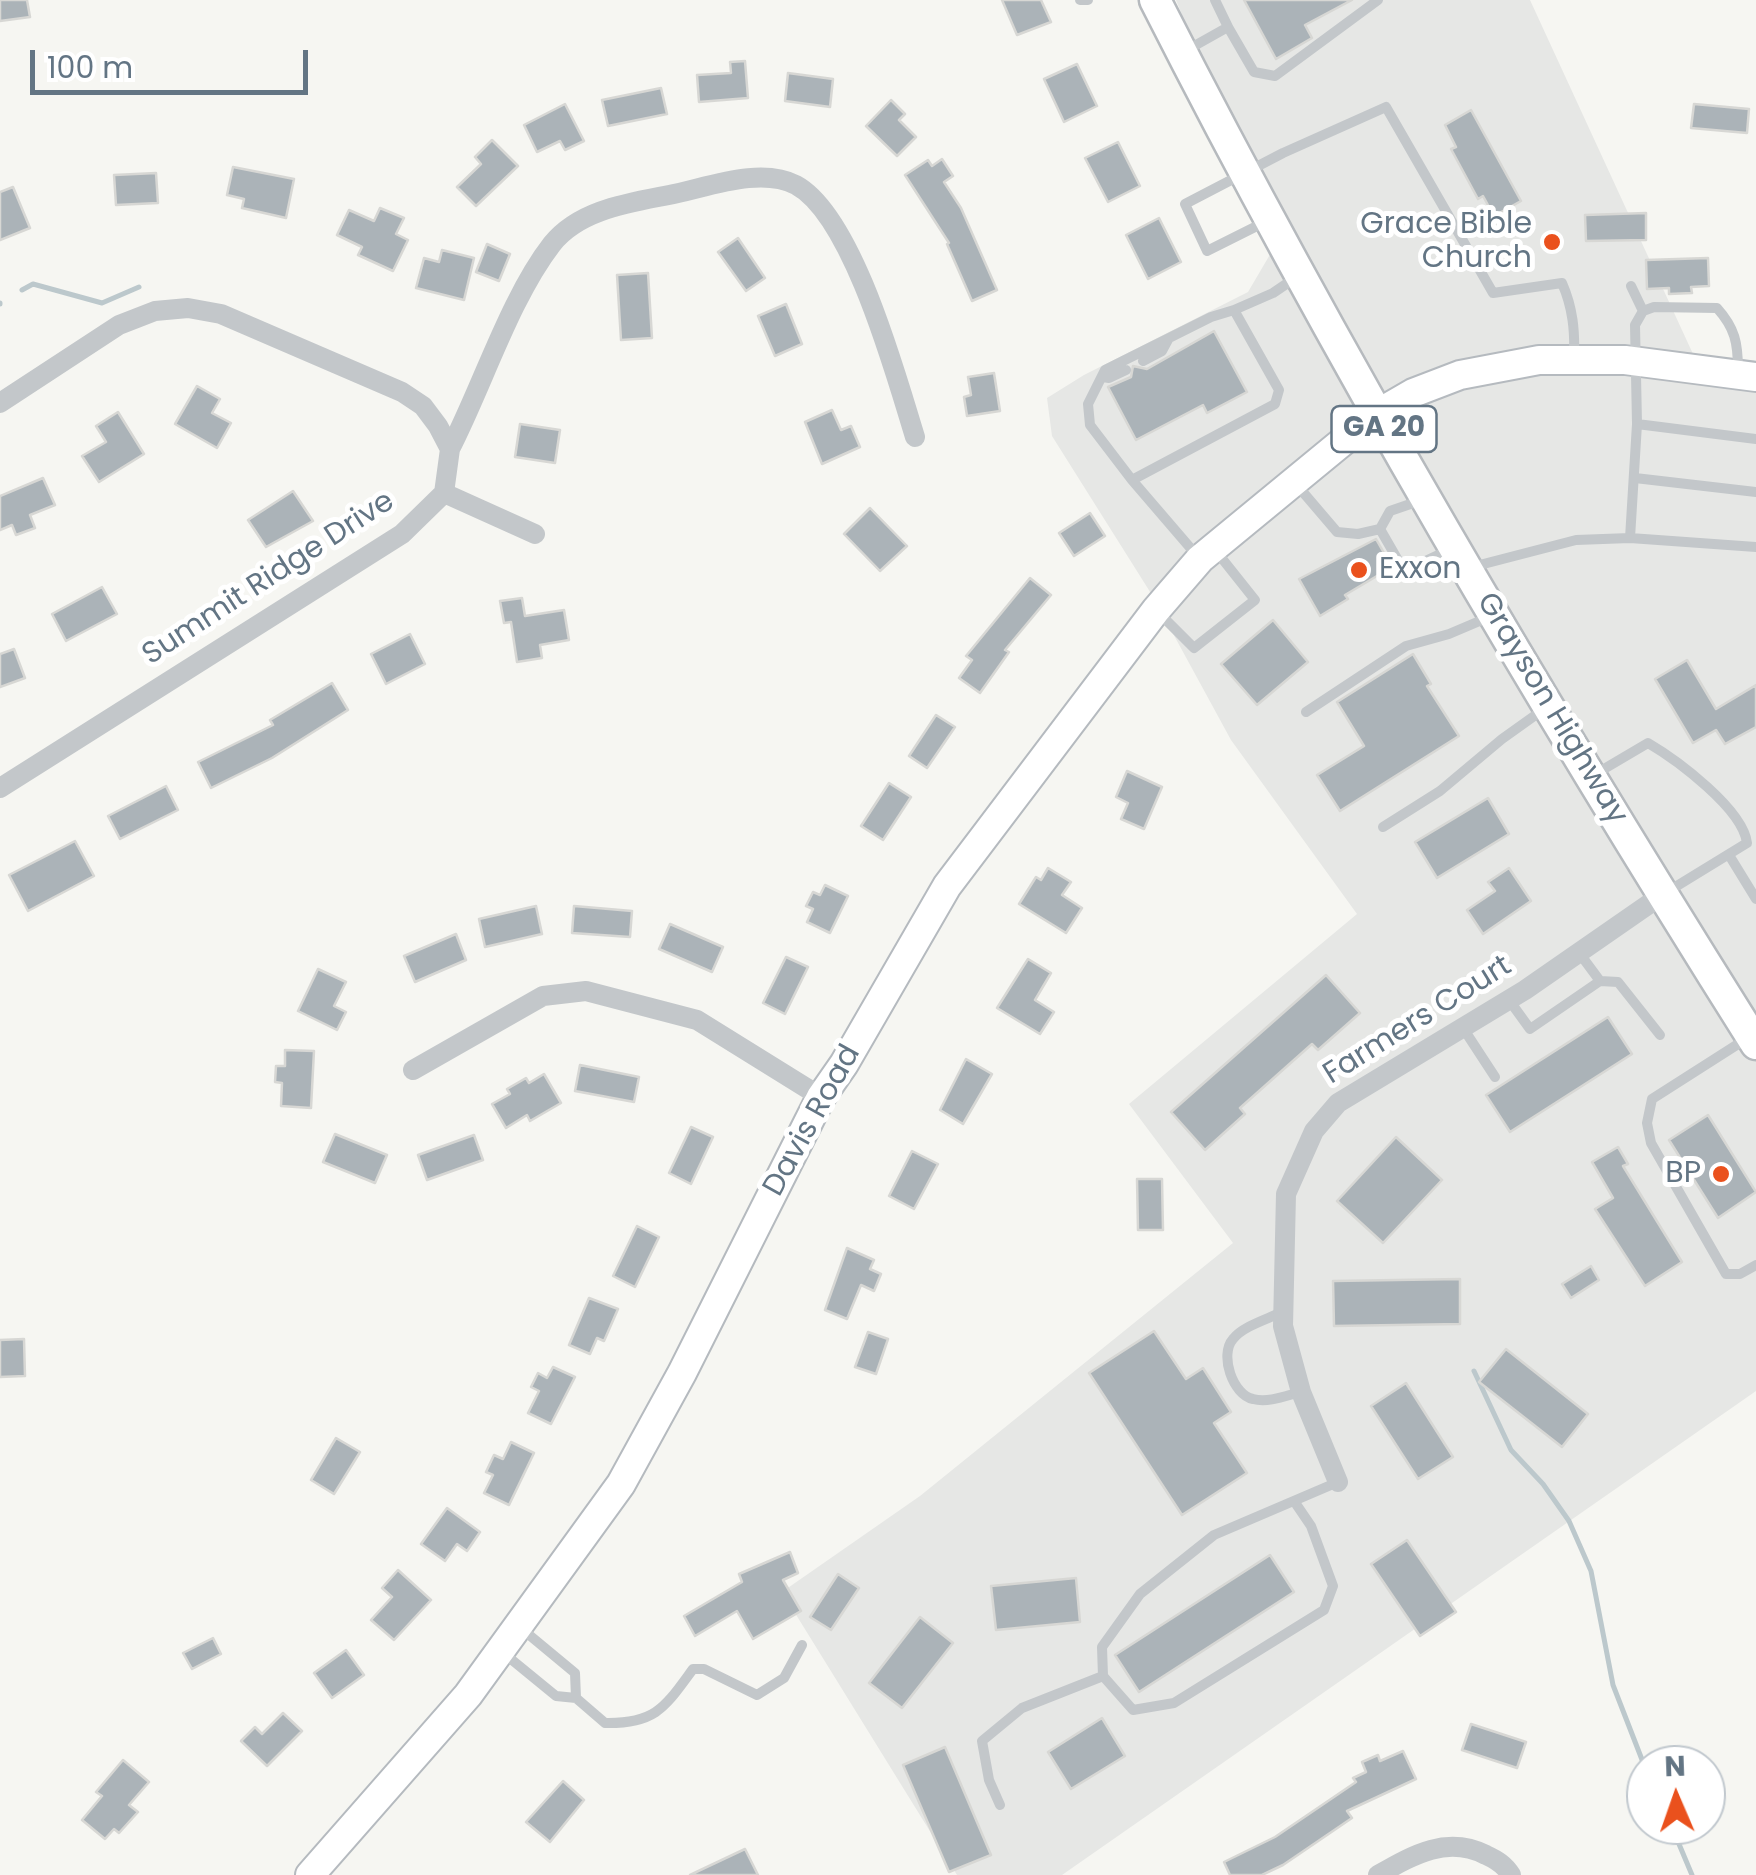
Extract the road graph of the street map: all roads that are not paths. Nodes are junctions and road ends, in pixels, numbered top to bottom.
1 (1080, 0) edge
2 (1088, 0) edge
3 (1156, 0) edge
4 (1215, 0) edge
5 (1378, 0) edge
6 (1228, 28) junction
7 (1182, 52) junction
8 (1244, 172) junction
9 (1270, 220) junction
10 (1298, 276) junction
11 (1631, 286) dead end
12 (1234, 310) junction
13 (1642, 311) junction
14 (1170, 337) junction
15 (1574, 358) junction
16 (1143, 361) dead end
17 (1635, 362) junction
18 (1126, 370) dead end
19 (1103, 376) junction
20 (1747, 376) edge
21 (0, 403) edge
22 (1375, 415) junction
23 (1637, 424) junction
24 (915, 436) dead end
25 (1756, 439) edge
26 (450, 449) junction
27 (1635, 478) junction
28 (1132, 480) junction
29 (1294, 482) junction
30 (1756, 492) edge
31 (444, 493) junction
32 (1426, 498) junction
33 (1380, 529) junction
34 (535, 534) dead end
35 (1630, 538) junction
36 (1756, 546) edge
37 (1207, 553) junction
38 (1461, 558) junction
39 (1156, 610) junction
40 (1495, 615) junction
41 (1549, 706) junction
42 (1306, 712) dead end
43 (1592, 776) junction
44 (0, 788) edge
45 (1383, 827) dead end
46 (1728, 854) junction
47 (1662, 894) junction
48 (1756, 899) edge
49 (1580, 954) junction
50 (1600, 981) junction
51 (1509, 1000) junction
52 (1463, 1028) junction
53 (1660, 1036) dead end
54 (1753, 1040) edge
55 (413, 1070) dead end
56 (1495, 1077) dead end
57 (821, 1097) junction
58 (1756, 1264) edge
59 (1283, 1312) junction
60 (1301, 1392) junction
61 (1338, 1482) joint
62 (1294, 1501) junction
63 (518, 1626) junction
64 (802, 1645) dead end
65 (500, 1651) junction
66 (1103, 1676) junction
67 (576, 1698) junction
68 (1000, 1805) dead end
69 (310, 1875) edge
70 (1378, 1875) edge
71 (1512, 1875) edge

1 - 2 lane
3 - 7 main road, Grayson Highway / GA 20
4 - 6 lane
5 - 6 lane
6 - 7 lane
7 - 8 main road, Grayson Highway / GA 20
8 - 9 main road, Grayson Highway / GA 20
8 - 9 lane
8 - 15 lane
9 - 10 main road, Grayson Highway / GA 20
10 - 12 lane
10 - 22 main road, Grayson Highway / GA 20
11 - 13 lane
12 - 14 lane
12 - 28 lane
13 - 17 lane
13 - 20 lane
14 - 16 lane
14 - 19 lane
15 - 17 street, Davis Road
15 - 22 street, Davis Road
17 - 20 street, Davis Road
17 - 23 lane
18 - 19 lane
19 - 28 lane
21 - 26 street
22 - 29 street, Davis Road
22 - 32 main road, Grayson Highway / GA 20
23 - 25 lane
23 - 27 lane
24 - 26 street
26 - 31 street
27 - 30 lane
27 - 35 lane
28 - 37 lane
29 - 33 lane
29 - 37 street, Davis Road
31 - 34 street
31 - 44 street, Summit Ridge Drive
32 - 33 lane
32 - 38 main road, Grayson Highway / GA 20
33 - 38 lane
35 - 36 lane
35 - 38 lane
37 - 39 street, Davis Road
37 - 39 lane
38 - 40 main road, Grayson Highway / GA 20
39 - 57 street, Davis Road
40 - 41 main road, Grayson Highway / GA 20
40 - 42 lane
41 - 43 main road, Grayson Highway / GA 20
41 - 45 lane
43 - 46 lane
43 - 47 main road, Grayson Highway / GA 20
46 - 47 lane
46 - 48 lane
47 - 49 street, Farmers Court
47 - 54 main road, Grayson Highway / GA 20
49 - 50 lane
49 - 51 street, Farmers Court
50 - 51 lane
50 - 53 lane
51 - 52 street, Farmers Court
52 - 56 lane
52 - 59 street, Farmers Court
54 - 58 lane
55 - 57 street
57 - 63 street, Davis Road
59 - 60 street, Farmers Court
59 - 60 lane
60 - 61 street, Farmers Court
61 - 62 lane
62 - 66 lane
62 - 66 lane
63 - 65 street, Davis Road
63 - 67 lane
64 - 67 lane
65 - 67 lane
65 - 69 street, Davis Road
66 - 68 lane
70 - 71 street

